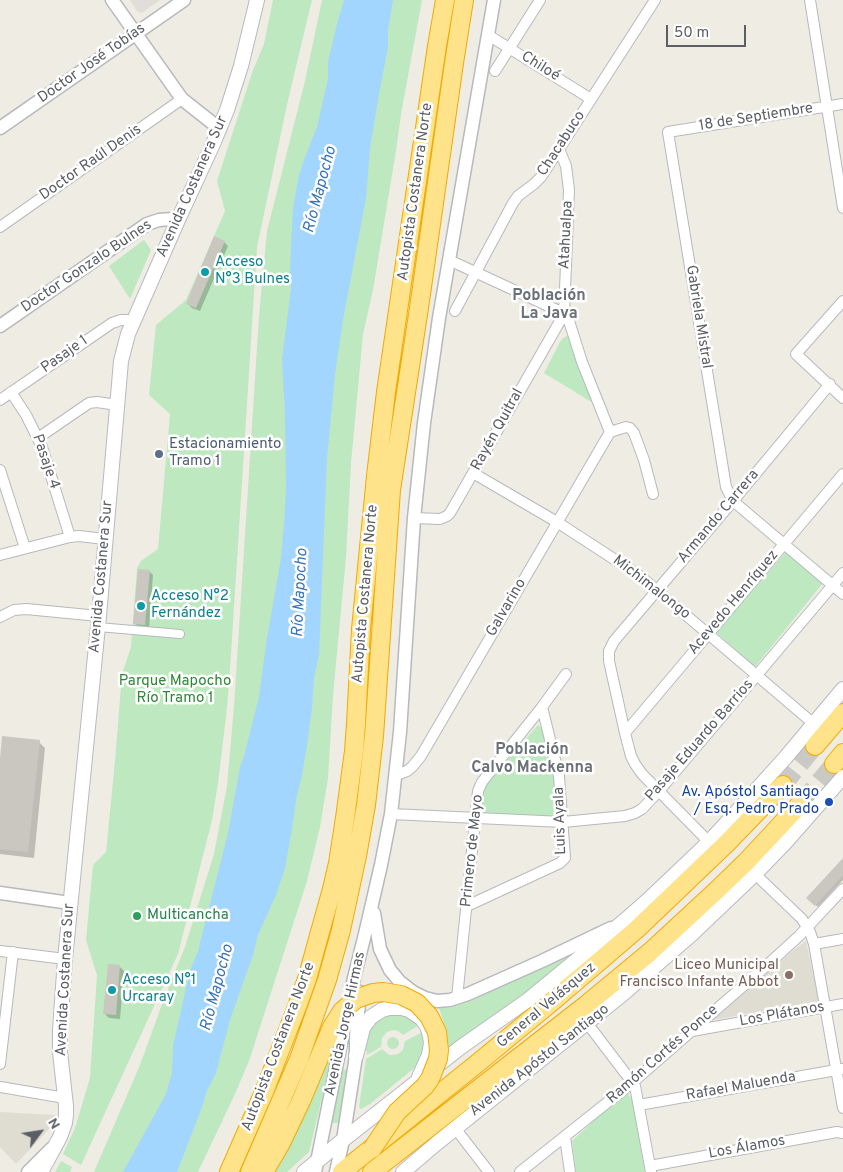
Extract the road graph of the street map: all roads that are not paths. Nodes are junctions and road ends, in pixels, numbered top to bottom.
1 (112, 0) edge
2 (184, 0) edge
3 (257, 0) edge
4 (445, 0) edge
5 (464, 0) edge
6 (494, 0) edge
7 (540, 0) edge
8 (655, 0) edge
9 (810, 0) edge
10 (136, 34) junction
11 (488, 35) junction
12 (509, 47) junction
13 (495, 71) dead end
14 (182, 99) junction
15 (591, 99) junction
16 (843, 104) edge
17 (827, 107) junction
18 (0, 128) edge
19 (220, 129) junction
20 (668, 132) joint
21 (559, 149) junction
22 (843, 208) edge
23 (178, 220) junction
24 (0, 227) edge
25 (449, 260) junction
26 (476, 273) junction
27 (843, 301) edge
28 (456, 311) dead end
29 (564, 314) junction
30 (134, 320) junction
31 (0, 326) edge
32 (830, 384) junction
33 (11, 392) junction
34 (843, 398) edge
35 (0, 400) edge
36 (117, 405) junction
37 (610, 432) junction
38 (38, 438) junction
39 (0, 470) edge
40 (473, 473) junction
41 (843, 474) edge
42 (653, 494) dead end
43 (733, 501) junction
44 (414, 518) junction
45 (557, 522) junction
46 (70, 537) junction
47 (106, 539) junction
48 (784, 544) junction
49 (25, 548) junction
50 (0, 555) edge
51 (843, 572) edge
52 (833, 585) junction
53 (657, 590) junction
54 (843, 594) edge
55 (0, 617) edge
56 (98, 622) junction
57 (180, 634) dead end
58 (708, 634) junction
59 (566, 674) dead end
60 (757, 675) junction
61 (843, 690) edge
62 (542, 707) junction
63 (843, 713) edge
64 (814, 724) junction
65 (625, 733) junction
66 (815, 746) tunnel mouth
67 (840, 765) edge
68 (396, 775) junction
69 (783, 785) tunnel mouth
70 (659, 791) junction
71 (802, 802) tunnel mouth
72 (391, 814) junction
73 (476, 818) junction
74 (563, 822) junction
75 (709, 842) junction
76 (755, 874) junction
77 (843, 889) edge
78 (0, 893) edge
79 (373, 898) junction
80 (70, 903) junction
81 (467, 906) junction
82 (623, 922) junction
83 (808, 927) junction
84 (366, 934) junction
85 (843, 938) edge
86 (814, 944) junction
87 (0, 950) edge
88 (13, 952) junction
89 (65, 959) junction
90 (4, 997) edge
91 (457, 998) junction
92 (843, 1004) edge
93 (825, 1007) junction
94 (588, 1023) junction
95 (691, 1031) junction
96 (1, 1041) edge
97 (356, 1056) junction
98 (0, 1064) edge
99 (840, 1069) edge
100 (633, 1082) junction
101 (414, 1084) junction
102 (0, 1088) edge
103 (65, 1098) junction
104 (639, 1106) junction
105 (843, 1108) edge
106 (455, 1128) junction
107 (843, 1133) edge
108 (566, 1137) junction
109 (343, 1140) junction
110 (57, 1143) junction
111 (372, 1148) junction
112 (316, 1166) edge
113 (377, 1167) edge
114 (651, 1169) edge
115 (407, 1170) edge
116 (28, 1172) edge
117 (41, 1172) edge
118 (229, 1172) edge
119 (250, 1172) edge
120 (264, 1172) edge
121 (304, 1172) edge
122 (336, 1172) edge
123 (342, 1172) edge
124 (488, 1172) edge
125 (520, 1172) edge
126 (570, 1172) edge

1 - 10 street
2 - 10 street, Doctor José Tobías
3 - 19 main road, Avenida Costanera Sur
4 - 118 highway, Autopista Costanera Norte
5 - 119 highway, Autopista Costanera Norte
6 - 11 street
7 - 12 street
8 - 15 street, Chacabuco
9 - 17 street
10 - 14 street
10 - 18 street, Doctor José Tobías
11 - 12 street, Chiloé
11 - 25 street
12 - 13 street
12 - 15 street, Chiloé
14 - 19 street
14 - 24 street, Doctor Raúl Denis
15 - 21 street, Chacabuco
16 - 17 street, 18 de Septiembre
17 - 20 street, 18 de Septiembre
17 - 22 street
19 - 23 main road, Avenida Costanera Sur
20 - 43 street, Gabriela Mistral
21 - 26 street, Chacabuco
21 - 29 street, Atahualpa
23 - 30 main road, Avenida Costanera Sur
23 - 31 street, Doctor Gonzalo Bulnes
25 - 26 street
25 - 44 street
26 - 28 street, Chacabuco
26 - 29 street
27 - 32 street
29 - 37 street, Atahualpa
29 - 40 street, Rayén Quitral
30 - 33 street, Pasaje 1
30 - 36 main road, Avenida Costanera Sur
32 - 34 street
32 - 43 street, Armando Carrera
33 - 35 street, Pasaje 1
33 - 38 street, Pasaje 4
36 - 38 street
36 - 47 main road, Avenida Costanera Sur
37 - 42 street
37 - 45 street, Galvarino
38 - 46 street, Pasaje 4
39 - 49 street
40 - 44 street, Rayén Quitral
40 - 45 street, Michimalongo
41 - 48 street, Acevedo Henríquez
43 - 48 street
43 - 53 street, Armando Carrera
44 - 68 street
45 - 53 street, Michimalongo
45 - 68 street, Galvarino
46 - 47 street
46 - 49 street
47 - 56 main road, Avenida Costanera Sur
48 - 52 street
48 - 58 street, Acevedo Henríquez
49 - 50 street
51 - 52 street, Pasaje Eduardo Barrios
52 - 54 street
52 - 60 street, Pasaje Eduardo Barrios
53 - 58 street, Michimalongo
53 - 65 street, Armando Carrera
55 - 56 street
56 - 57 street
56 - 80 main road, Avenida Costanera Sur
58 - 60 street, Michimalongo
58 - 65 street, Acevedo Henríquez
59 - 62 street, Primero de Mayo
60 - 64 street, Michimalongo
60 - 70 street, Pasaje Eduardo Barrios
61 - 64 main road
62 - 73 street, Primero de Mayo
62 - 74 street, Luis Ayala
63 - 66 highway
64 - 75 main road
65 - 70 street
67 - 76 main road, Avenida Apóstol Santiago
68 - 72 street
69 - 111 highway, General Velásquez
70 - 74 street, Pasaje Eduardo Barrios
70 - 75 street
71 - 113 highway, General Velásquez
72 - 73 street, Pasaje Eduardo Barrios
72 - 79 street
73 - 74 street, Pasaje Eduardo Barrios
73 - 81 street, Primero de Mayo
74 - 81 street, Luis Ayala
75 - 82 main road
76 - 83 street
76 - 94 main road, Avenida Apóstol Santiago
77 - 83 street, Ramón Cortés Ponce
78 - 80 street
79 - 84 street
79 - 91 street
80 - 89 main road, Avenida Costanera Sur
81 - 91 street, Primero de Mayo
82 - 91 street
82 - 101 main road
83 - 86 street
83 - 95 street, Ramón Cortés Ponce
84 - 97 street, Avenida Jorge Hirmas
84 - 112 street, Avenida Jorge Hirmas
85 - 86 street
86 - 93 street
87 - 88 street
88 - 89 street
88 - 90 street
89 - 103 main road, Avenida Costanera Sur
90 - 96 street
92 - 93 street, Los Plátanos
93 - 95 street, Los Plátanos
93 - 99 street
94 - 100 street
94 - 106 main road, Avenida Apóstol Santiago
95 - 100 street, Ramón Cortés Ponce
96 - 98 street
97 - 101 main road
97 - 109 street, Avenida Jorge Hirmas
99 - 104 street, Rafael Maluenda
99 - 105 street
100 - 104 street
100 - 108 street, Ramón Cortés Ponce
101 - 109 main road
102 - 103 street
103 - 110 main road, Avenida Costanera Sur
104 - 114 street
106 - 115 main road, Avenida Apóstol Santiago
106 - 124 street
107 - 114 street, Los Álamos
108 - 125 street, Ramón Cortés Ponce
108 - 126 street
109 - 112 main road
109 - 122 street, Avenida Jorge Hirmas
110 - 116 street
110 - 117 main road, Avenida Costanera Sur
111 - 120 highway, bridge
111 - 123 highway, General Velásquez
112 - 121 main road

